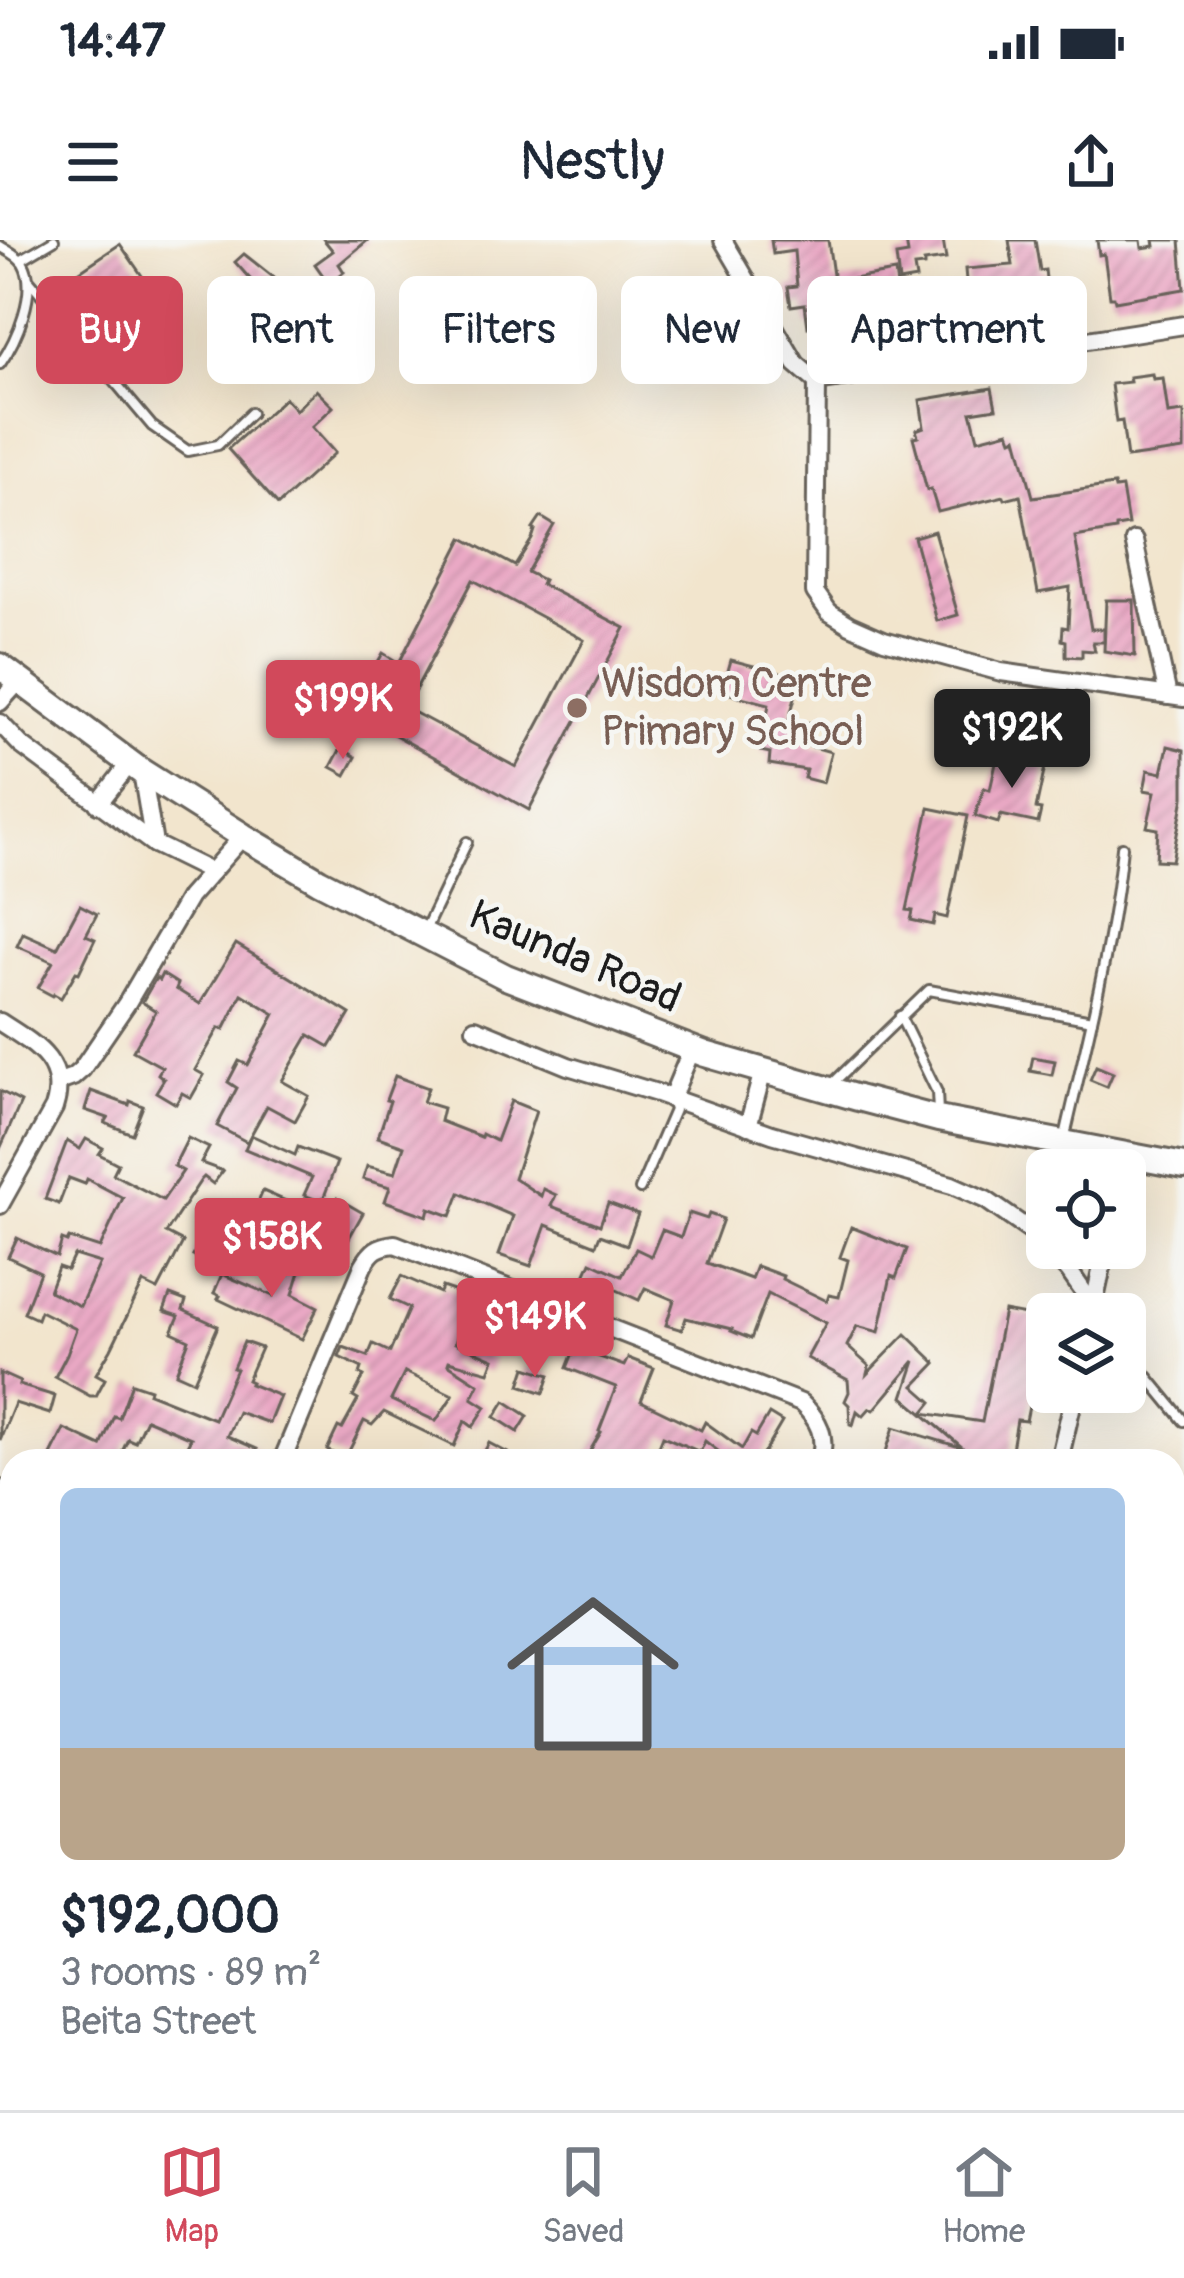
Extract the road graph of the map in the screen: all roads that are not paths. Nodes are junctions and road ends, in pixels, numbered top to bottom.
1 (54, 240) edge
2 (723, 240) edge
3 (0, 246) edge
4 (22, 259) junction
5 (30, 281) junction
6 (1184, 325) edge
7 (1087, 340) edge
8 (0, 364) edge
9 (807, 373) edge
10 (817, 384) edge
11 (251, 413) dead end
12 (1134, 541) dead end
13 (10, 674) edge
14 (1176, 697) edge
15 (0, 702) edge
16 (0, 723) edge
17 (136, 768) junction
18 (98, 804) junction
19 (243, 836) junction
20 (467, 842) dead end
21 (154, 844) junction
22 (1122, 847) dead end
23 (211, 872) junction
24 (423, 934) junction
25 (900, 1016) junction
26 (1092, 1020) junction
27 (0, 1022) edge
28 (475, 1028) dead end
29 (692, 1049) junction
30 (763, 1071) junction
31 (59, 1082) junction
32 (826, 1089) junction
33 (670, 1099) junction
34 (938, 1119) junction
35 (748, 1126) junction
36 (1063, 1142) junction
37 (1084, 1149) edge
38 (1146, 1163) edge
39 (1184, 1166) edge
40 (640, 1189) dead end
41 (0, 1205) edge
42 (1083, 1293) edge
43 (1146, 1375) edge
44 (1070, 1413) edge
45 (1184, 1421) edge
46 (286, 1449) edge
47 (824, 1449) edge
48 (1062, 1449) edge

1 - 4 lane
2 - 9 street
3 - 4 lane
4 - 5 lane
5 - 8 lane
5 - 11 lane
6 - 7 street
10 - 14 street
12 - 14 street
13 - 15 street
13 - 17 main road, Kaunda Road
16 - 18 street
17 - 18 street
17 - 19 main road, Kaunda Road
17 - 21 street
18 - 21 street
19 - 23 street
19 - 24 main road, Kaunda Road
20 - 24 lane
21 - 23 street
22 - 26 lane
23 - 31 street
24 - 29 main road, Kaunda Road
25 - 26 lane
25 - 32 lane
25 - 34 lane
26 - 36 lane
27 - 31 street
28 - 33 street
29 - 30 main road, Kaunda Road
29 - 33 street
30 - 32 main road, Kaunda Road
30 - 35 street
31 - 41 street
32 - 34 main road, Kaunda Road
33 - 35 street
33 - 40 lane
34 - 36 main road, Kaunda Road
35 - 42 street
36 - 37 main road, Kaunda Road
38 - 39 main road, Kaunda Road
43 - 45 lane
44 - 48 street
46 - 47 street

